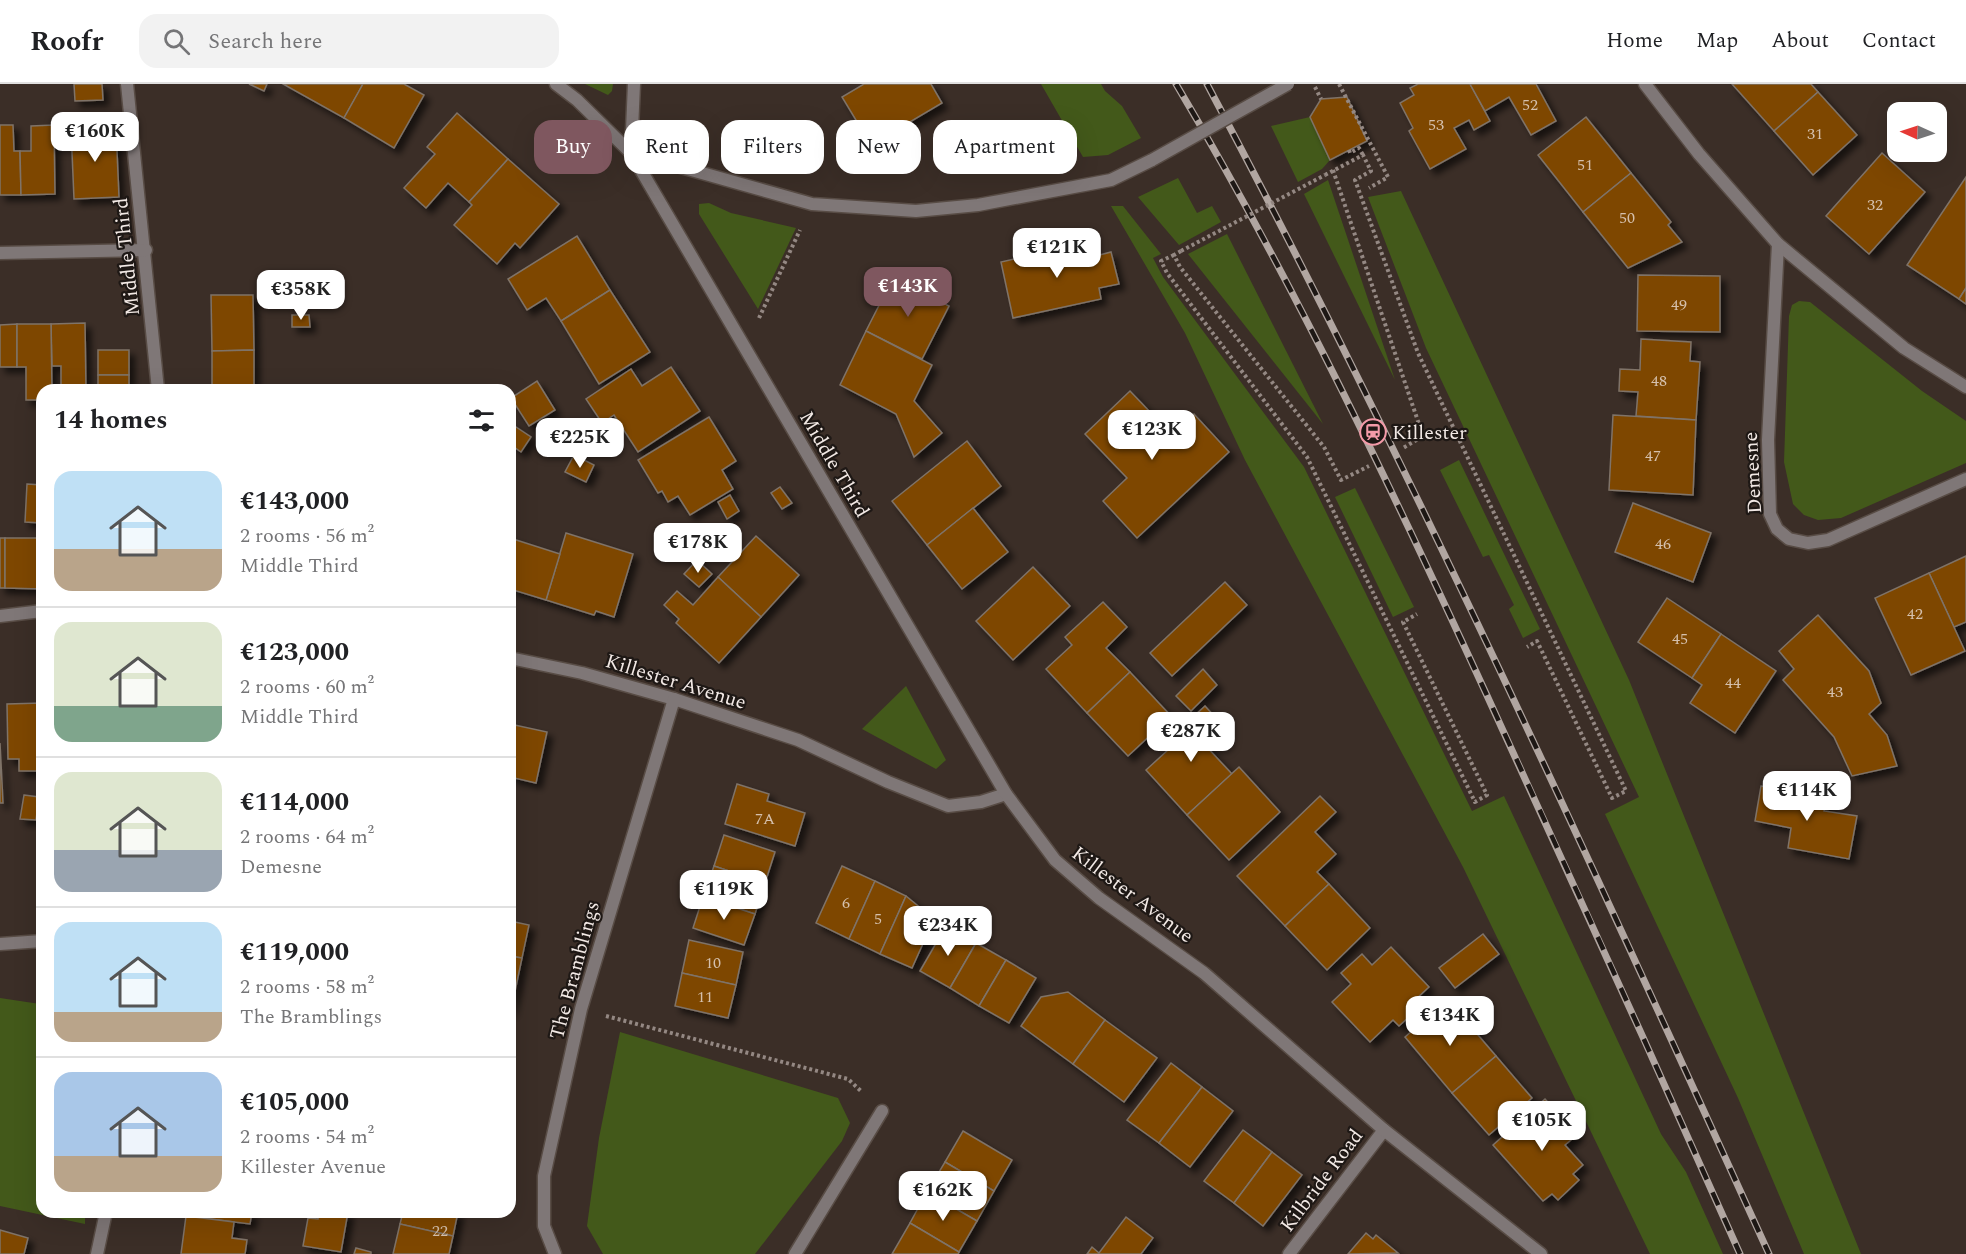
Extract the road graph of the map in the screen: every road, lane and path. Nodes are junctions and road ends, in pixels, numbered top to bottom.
1 (127, 84) edge
2 (556, 84) edge
3 (634, 84) edge
4 (1288, 84) edge
5 (1339, 84) edge
6 (1645, 84) edge
7 (632, 120) edge
8 (624, 146) edge
9 (1349, 150) dead end
10 (1363, 155) junction
11 (1333, 170) junction
12 (643, 174) edge
13 (706, 174) edge
14 (1369, 188) dead end
15 (812, 204) junction
16 (1778, 244) junction
17 (146, 250) junction
18 (0, 253) edge
19 (1174, 255) junction
20 (744, 349) junction
21 (157, 384) edge
22 (1966, 387) edge
23 (1403, 448) dead end
24 (1369, 466) dead end
25 (1966, 479) edge
26 (36, 612) edge
27 (1417, 614) dead end
28 (0, 616) edge
29 (1527, 647) dead end
30 (516, 659) edge
31 (674, 699) junction
32 (1006, 794) junction
33 (36, 941) edge
34 (0, 944) edge
35 (581, 1009) junction
36 (882, 1111) joint
37 (1384, 1130) junction
38 (105, 1218) edge
39 (97, 1254) edge
40 (555, 1254) edge
41 (795, 1254) edge
42 (1289, 1254) edge
43 (1541, 1254) edge

1 - 17 street, Middle Third
2 - 8 street
3 - 7 street
4 - 15 street, bridge
5 - 14 path
6 - 16 street
9 - 10 path
10 - 11 path
10 - 29 path
11 - 19 path, bridge
11 - 23 path
12 - 20 street, Middle Third
13 - 15 street
15 - 20 path
16 - 22 street
16 - 25 street, Demesne
17 - 18 street
17 - 21 street, Middle Third
19 - 24 path
19 - 27 path
20 - 32 street, Middle Third
26 - 28 street
30 - 31 street, Killester Avenue
31 - 32 street, Killester Avenue
31 - 35 street, The Bramblings
32 - 37 street, Killester Avenue
33 - 34 street
35 - 36 path
35 - 40 street, The Bramblings
36 - 41 street
37 - 42 street, Kilbride Road
37 - 43 street, Killester Avenue
38 - 39 street

